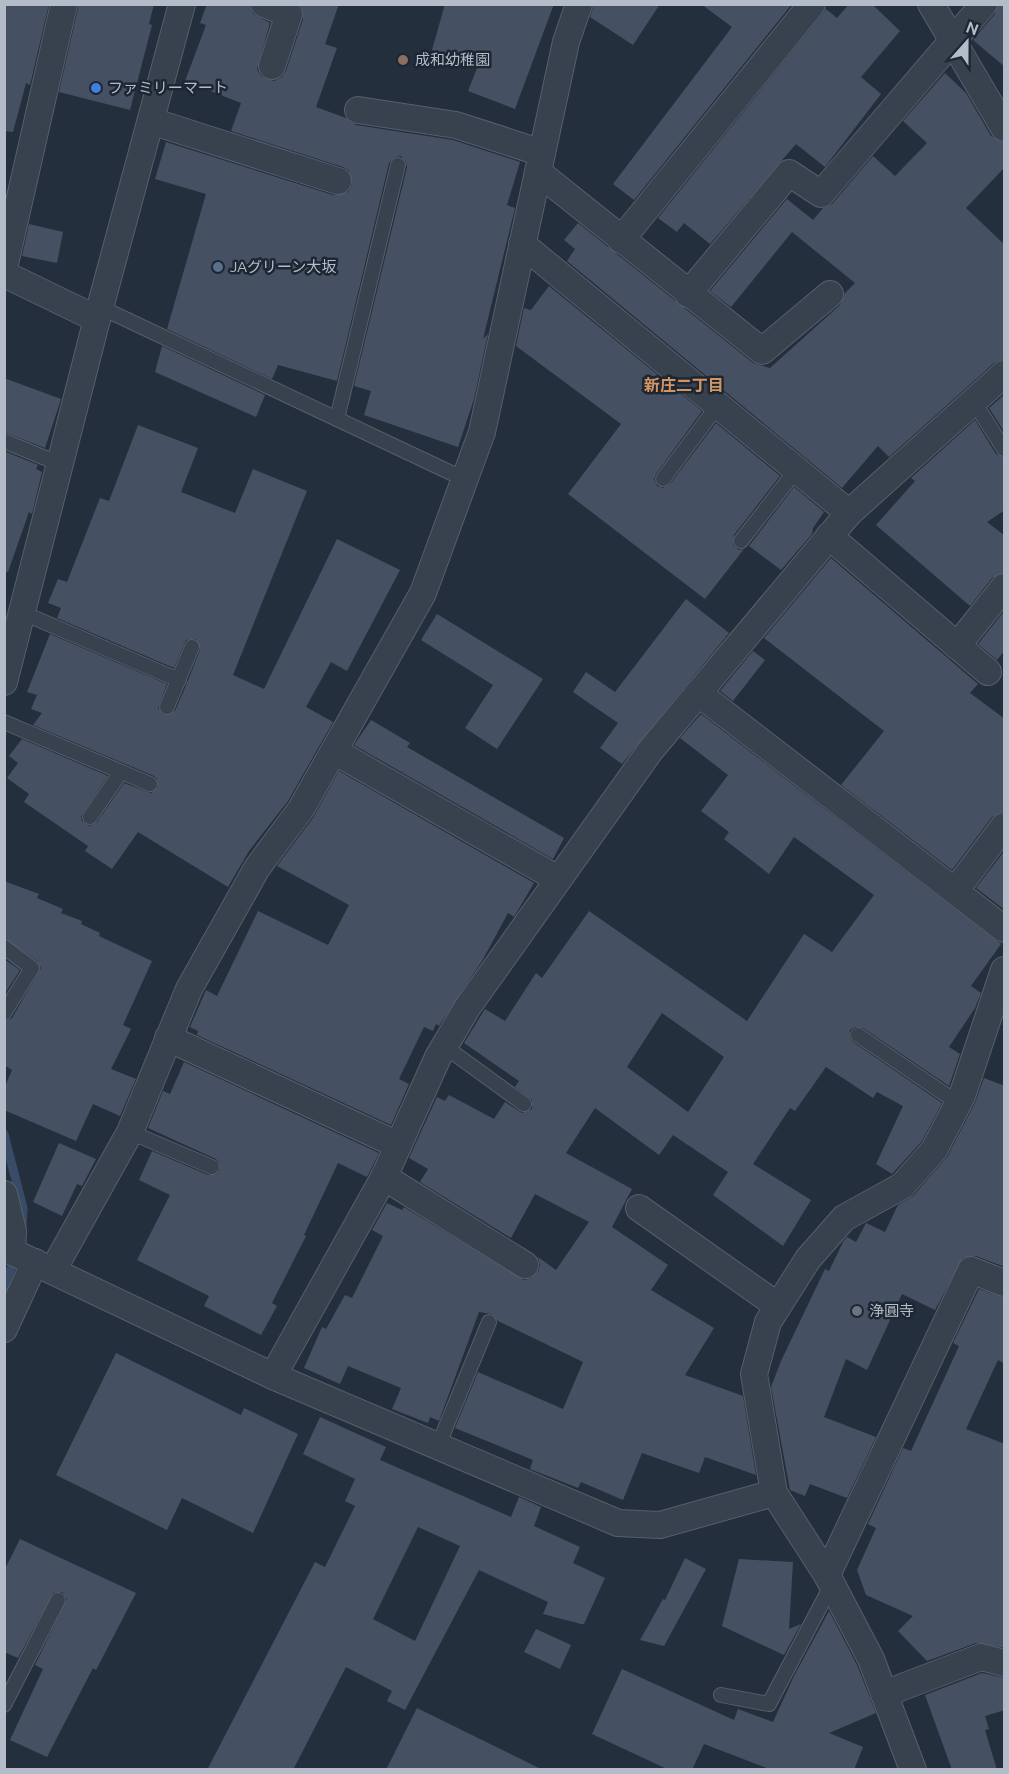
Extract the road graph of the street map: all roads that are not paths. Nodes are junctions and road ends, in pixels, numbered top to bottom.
1 (64, 4) edge
2 (182, 4) edge
3 (579, 4) edge
4 (812, 4) edge
5 (931, 4) edge
6 (984, 4) edge
7 (275, 6) edge
8 (953, 42) junction
9 (272, 66) dead end
10 (358, 110) dead end
11 (151, 121) junction
12 (1005, 128) edge
13 (540, 163) junction
14 (398, 165) dead end
15 (338, 181) dead end
16 (621, 240) junction
17 (522, 244) junction
18 (4, 268) edge
19 (4, 274) edge
20 (688, 294) junction
21 (830, 294) dead end
22 (99, 314) junction
23 (1005, 374) edge
24 (974, 402) junction
25 (718, 405) junction
26 (338, 419) junction
27 (4, 441) edge
28 (1005, 449) edge
29 (60, 464) junction
30 (796, 469) junction
31 (465, 479) junction
32 (663, 479) dead end
33 (849, 513) junction
34 (829, 536) junction
35 (741, 541) dead end
36 (1005, 587) edge
37 (22, 613) junction
38 (957, 646) junction
39 (192, 647) dead end
40 (987, 672) dead end
41 (179, 680) junction
42 (4, 682) edge
43 (698, 693) junction
44 (167, 707) dead end
45 (4, 722) edge
46 (334, 751) junction
47 (121, 772) junction
48 (150, 784) dead end
49 (90, 817) dead end
50 (1005, 826) edge
51 (558, 879) junction
52 (955, 891) junction
53 (1005, 929) edge
54 (4, 946) edge
55 (1005, 970) edge
56 (4, 1013) edge
57 (858, 1035) dead end
58 (168, 1038) junction
59 (444, 1046) junction
60 (958, 1103) junction
61 (524, 1104) dead end
62 (130, 1132) junction
63 (399, 1145) junction
64 (212, 1167) dead end
65 (384, 1177) junction
66 (4, 1194) edge
67 (639, 1208) dead end
68 (8, 1249) edge
69 (525, 1265) dead end
70 (44, 1266) junction
71 (1005, 1283) edge
72 (778, 1306) junction
73 (489, 1322) dead end
74 (4, 1329) edge
75 (273, 1376) junction
76 (438, 1446) junction
77 (774, 1493) junction
78 (830, 1579) junction
79 (58, 1600) dead end
80 (1005, 1663) edge
81 (884, 1694) junction
82 (721, 1695) dead end
83 (4, 1705) edge
84 (913, 1770) edge

1 - 18 street
2 - 11 street
3 - 13 street
4 - 16 street
5 - 8 street
6 - 8 street
7 - 9 street
8 - 12 street
8 - 20 street
10 - 13 street
11 - 15 street
11 - 22 street
13 - 16 street
13 - 17 street
14 - 26 lane
16 - 20 street
17 - 25 street
17 - 31 street
19 - 22 street
20 - 21 street
22 - 26 lane
22 - 29 street
23 - 24 street
24 - 28 lane
24 - 33 street
25 - 30 street
25 - 32 lane
26 - 31 lane
27 - 29 lane
29 - 37 street
30 - 33 street
30 - 35 lane
31 - 46 street
33 - 34 street
34 - 38 street
34 - 43 street
36 - 38 street
37 - 41 lane
37 - 42 street
38 - 40 street
39 - 41 lane
41 - 44 lane
43 - 51 street
43 - 52 street
45 - 47 lane
46 - 51 street
46 - 58 street
47 - 48 lane
47 - 49 lane
50 - 52 street
51 - 59 street
52 - 53 street
54 - 56 lane
55 - 60 street
57 - 60 lane
58 - 62 street
58 - 63 street
59 - 61 lane
59 - 63 street
60 - 72 street
62 - 64 lane
62 - 70 street
63 - 65 street
65 - 69 street
65 - 75 street
66 - 68 street
67 - 72 street
68 - 70 street
70 - 74 street
70 - 75 street
71 - 78 street
72 - 77 street
73 - 76 lane
75 - 76 street
76 - 77 street
77 - 78 street
78 - 81 street
78 - 82 lane
79 - 83 lane
80 - 81 street
81 - 84 street

